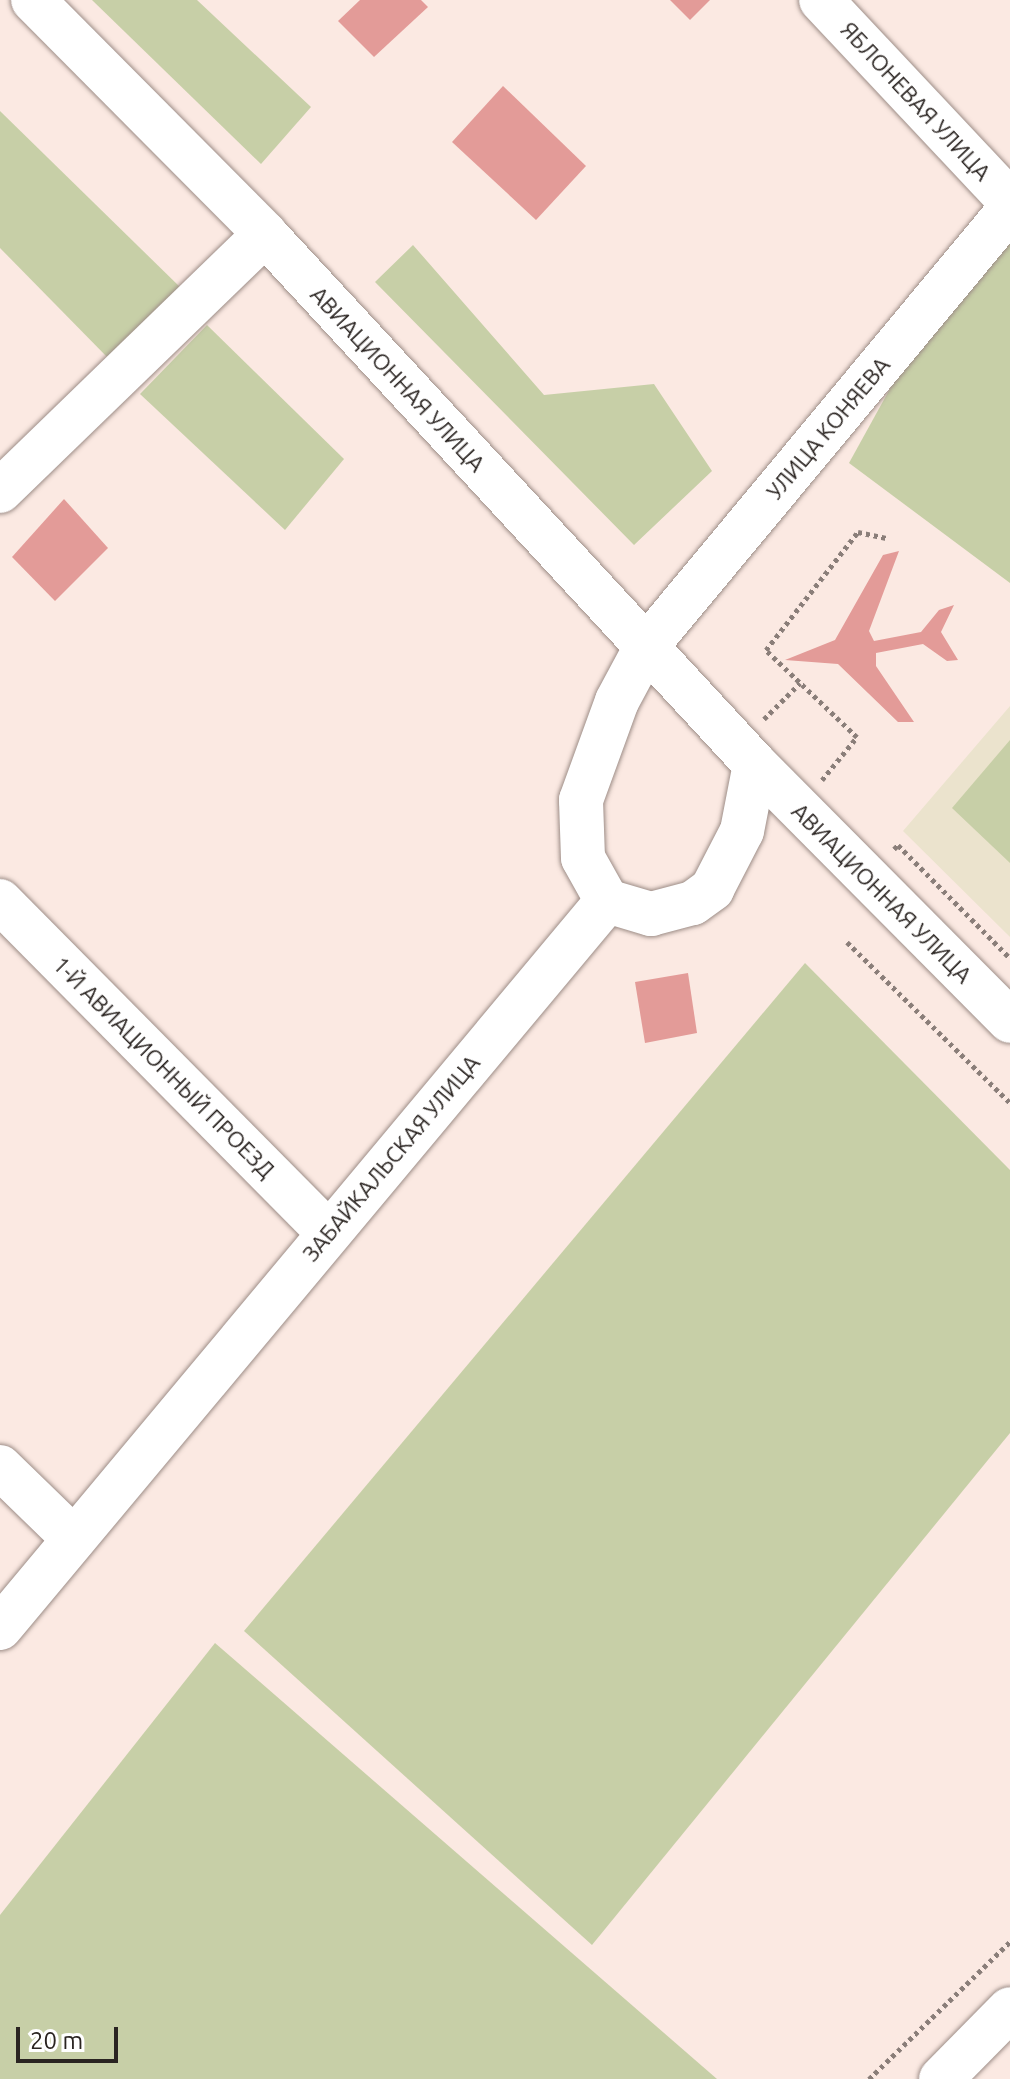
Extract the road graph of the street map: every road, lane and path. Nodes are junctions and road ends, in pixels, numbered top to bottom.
1 (33, 0) edge
2 (821, 0) edge
3 (1010, 201) edge
4 (1010, 209) edge
5 (265, 234) junction
6 (0, 491) edge
7 (886, 538) dead end
8 (646, 647) junction
9 (800, 683) junction
10 (747, 755) junction
11 (798, 808) junction
12 (0, 901) edge
13 (607, 901) junction
14 (847, 942) dead end
15 (1010, 1021) edge
16 (1010, 1103) edge
17 (328, 1233) junction
18 (0, 1467) edge
19 (74, 1539) junction
20 (0, 1628) edge
21 (1010, 1942) edge
22 (1010, 2009) edge
23 (869, 2079) edge
24 (941, 2079) edge

1 - 5 street, АВИАЦИОННАЯ УЛИЦА
2 - 3 street, ЯБЛОНЕВАЯ УЛИЦА
4 - 8 street, УЛИЦА КОНЯЕВА
5 - 6 street
5 - 8 street, АВИАЦИОННАЯ УЛИЦА
7 - 9 path
8 - 10 street, АВИАЦИОННАЯ УЛИЦА
8 - 13 street
9 - 10 path
9 - 11 path
10 - 11 street, АВИАЦИОННАЯ УЛИЦА
10 - 13 street
11 - 15 street, АВИАЦИОННАЯ УЛИЦА
12 - 17 street, 1-Й АВИАЦИОННЫЙ ПРОЕЗД
13 - 17 street, ЗАБАЙКАЛЬСКАЯ УЛИЦА
14 - 16 path
17 - 19 street, ЗАБАЙКАЛЬСКАЯ УЛИЦА
18 - 19 street
19 - 20 street, ЗАБАЙКАЛЬСКАЯ УЛИЦА
21 - 23 path
22 - 24 street

